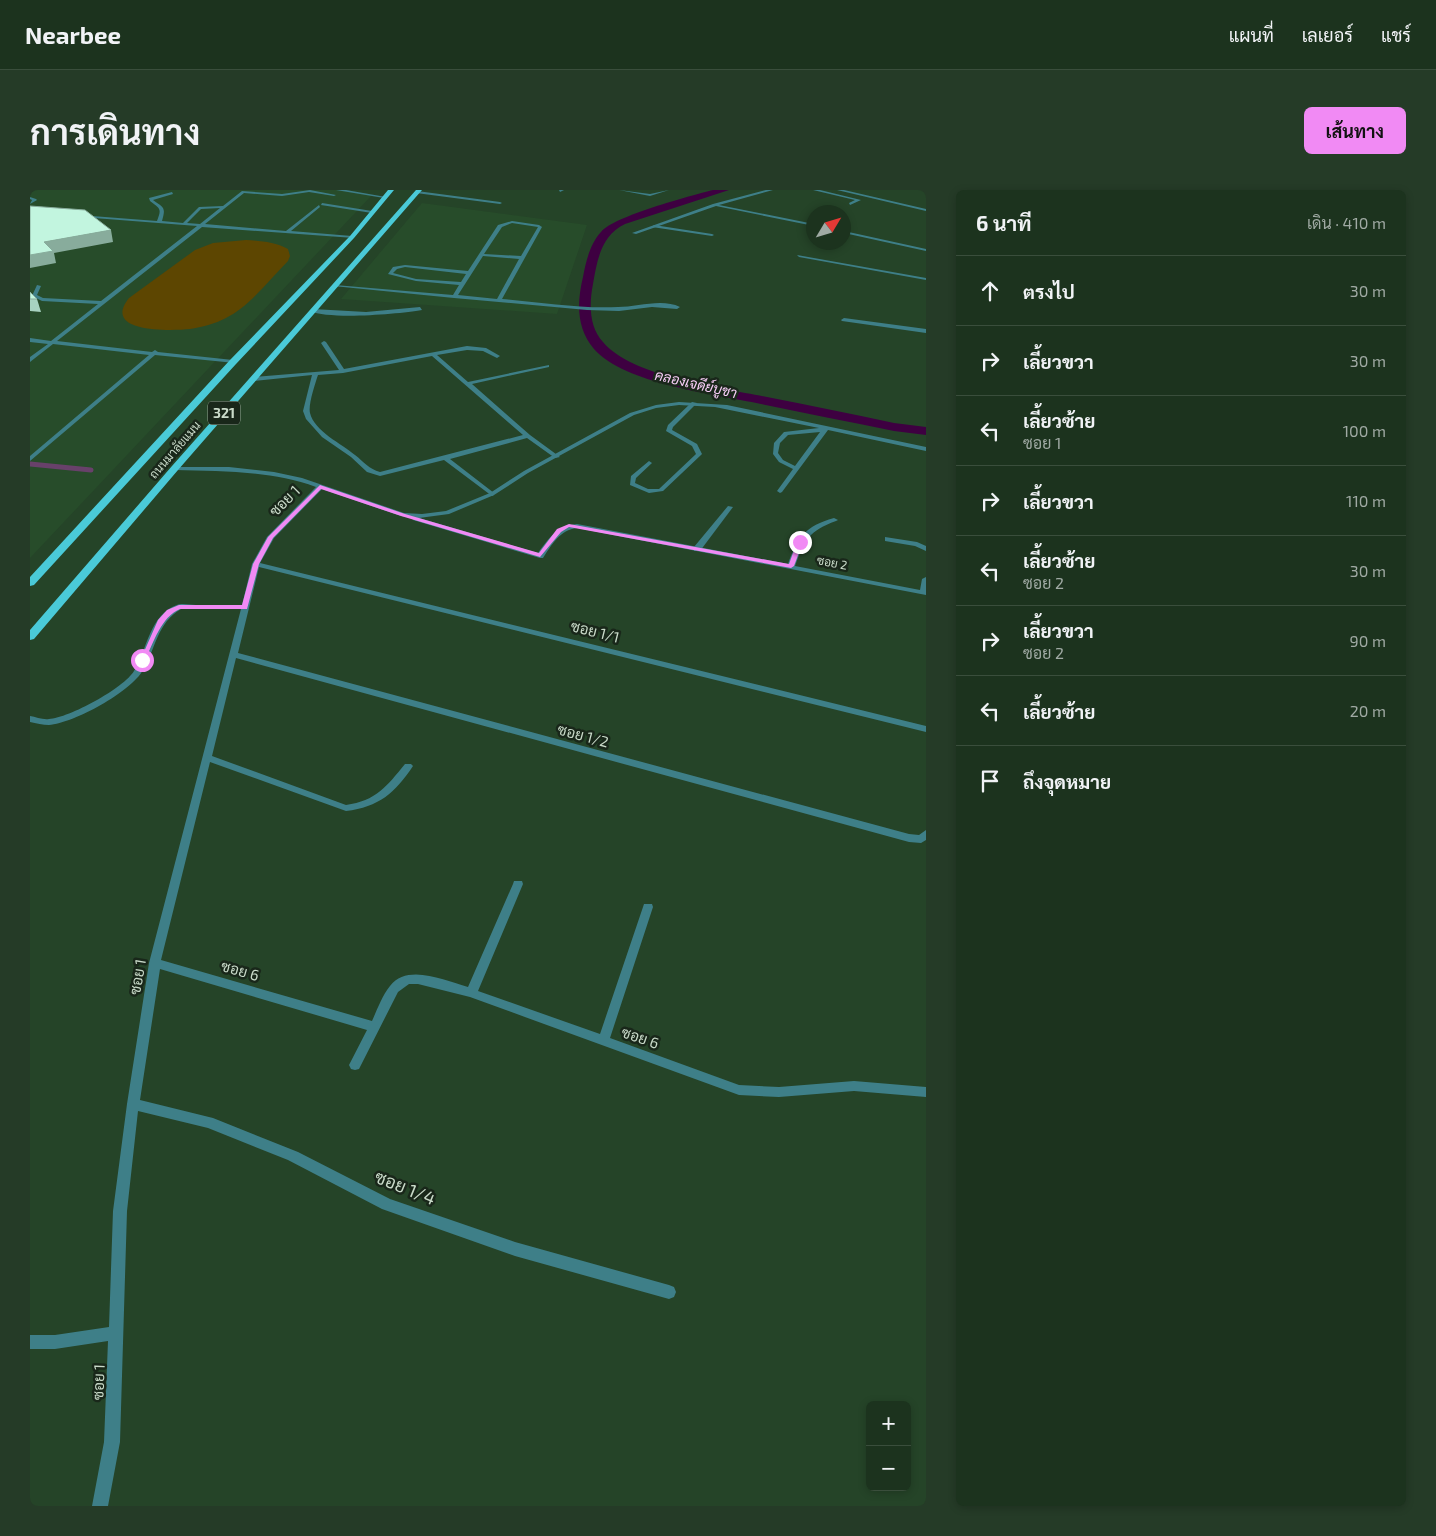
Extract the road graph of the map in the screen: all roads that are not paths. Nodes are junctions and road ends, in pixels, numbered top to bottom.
1 (344, 190) edge
2 (391, 190) edge
3 (621, 190) edge
4 (667, 190) edge
5 (771, 190) edge
6 (815, 190) edge
7 (839, 190) edge
8 (418, 191) edge
9 (336, 192) edge
10 (172, 193) dead end
11 (384, 197) junction
12 (866, 197) dead end
13 (30, 198) edge
14 (860, 200) junction
15 (30, 203) edge
16 (500, 203) dead end
17 (850, 204) dead end
18 (714, 205) junction
19 (223, 207) junction
20 (926, 210) edge
21 (372, 212) junction
22 (80, 216) edge
23 (159, 222) junction
24 (184, 224) junction
25 (806, 224) edge
26 (201, 225) junction
27 (654, 226) junction
28 (288, 231) junction
29 (634, 232) dead end
30 (851, 234) edge
31 (712, 235) dead end
32 (352, 237) junction
33 (926, 250) edge
34 (481, 255) junction
35 (799, 256) dead end
36 (523, 258) junction
37 (469, 272) junction
38 (926, 279) edge
39 (416, 280) junction
40 (462, 284) junction
41 (38, 286) dead end
42 (335, 286) junction
43 (405, 292) junction
44 (454, 297) junction
45 (498, 301) junction
46 (103, 303) junction
47 (677, 308) dead end
48 (420, 309) dead end
49 (313, 311) junction
50 (844, 320) dead end
51 (926, 331) edge
52 (30, 340) edge
53 (54, 341) junction
54 (324, 343) dead end
55 (155, 352) junction
56 (434, 354) junction
57 (497, 356) dead end
58 (30, 360) edge
59 (233, 362) junction
60 (547, 366) dead end
61 (343, 370) junction
62 (315, 374) junction
63 (253, 379) junction
64 (466, 384) junction
65 (694, 403) junction
66 (775, 416) junction
67 (826, 428) junction
68 (786, 433) junction
69 (528, 436) junction
70 (926, 449) edge
71 (32, 455) edge
72 (557, 457) junction
73 (445, 458) junction
74 (648, 463) dead end
75 (175, 468) junction
76 (797, 468) junction
77 (320, 487) junction
78 (780, 491) dead end
79 (492, 494) junction
80 (730, 507) dead end
81 (403, 515) junction
82 (834, 520) dead end
83 (888, 539) dead end
84 (697, 549) junction
85 (926, 549) edge
86 (256, 564) junction
87 (791, 566) junction
88 (926, 579) edge
89 (30, 583) edge
90 (925, 593) edge
91 (245, 607) junction
92 (30, 637) edge
93 (232, 654) junction
94 (30, 719) edge
95 (926, 728) edge
96 (208, 758) junction
97 (408, 766) dead end
98 (926, 834) edge
99 (518, 884) dead end
100 (648, 907) dead end
101 (155, 963) junction
102 (471, 993) junction
103 (374, 1027) junction
104 (603, 1042) junction
105 (355, 1065) dead end
106 (926, 1092) edge
107 (133, 1104) junction
108 (669, 1292) dead end
109 (115, 1333) junction
110 (30, 1342) edge
111 (100, 1506) edge

1 - 9 street
1 - 11 street
2 - 11 highway, ถนนมาลัยแมน / 321
3 - 4 street
5 - 18 street
6 - 14 street
7 - 20 street
8 - 16 street
8 - 42 highway, ถนนมาลัยแมน / 321
9 - 19 street
10 - 23 street
11 - 21 highway, ถนนมาลัยแมน / 321
12 - 14 street
13 - 15 street
14 - 17 street
18 - 25 street
18 - 27 street
19 - 24 street
19 - 26 street
21 - 28 street
21 - 32 highway, ถนนมาลัยแมน / 321
22 - 23 street
23 - 24 street
24 - 26 street
26 - 28 street
26 - 46 street
27 - 29 street
27 - 31 street
28 - 32 street
30 - 33 street
32 - 59 highway, ถนนมาลัยแมน / 321
34 - 36 street
34 - 36 street
34 - 37 street
35 - 38 street
36 - 45 street
37 - 39 street
37 - 40 street
39 - 40 street
39 - 43 street
40 - 44 street
41 - 46 street
42 - 43 street
42 - 49 highway, ถนนมาลัยแมน / 321
43 - 44 street
44 - 45 street
45 - 47 street
46 - 53 street
48 - 49 street
49 - 63 highway, ถนนมาลัยแมน / 321
50 - 51 street
52 - 53 street
53 - 55 street
53 - 58 street
54 - 61 street
55 - 59 street
55 - 71 street
56 - 57 street
56 - 61 street
56 - 64 street
59 - 89 highway, ถนนมาลัยแมน / 321
60 - 64 street
61 - 62 street
62 - 63 street
62 - 73 street
63 - 75 highway, ถนนมาลัยแมน / 321
64 - 69 street
65 - 66 street
65 - 72 street
65 - 74 street
66 - 67 street
66 - 68 street
67 - 68 street
67 - 70 street
67 - 76 street
68 - 76 street
69 - 72 street
69 - 73 street
72 - 79 street
73 - 79 street
75 - 77 street
75 - 92 highway, ถนนมาลัยแมน / 321
76 - 78 street
77 - 81 street
77 - 86 street, ซอย 1
79 - 81 street
80 - 84 street
81 - 84 street, ซอย 2
82 - 87 street
83 - 85 street
84 - 87 street, ซอย 2
86 - 91 street, ซอย 1
86 - 95 street, ซอย 1/1
87 - 90 street, ซอย 2
88 - 90 street
91 - 93 street, ซอย 1
91 - 94 street
93 - 96 street, ซอย 1
93 - 98 street, ซอย 1/2
96 - 97 street
96 - 101 street, ซอย 1
99 - 102 street
100 - 104 street
101 - 103 street, ซอย 6
101 - 107 street, ซอย 1
102 - 103 street, ซอย 6
102 - 104 street, ซอย 6
103 - 105 street, ซอย 6
104 - 106 street, ซอย 6
107 - 108 street, ซอย 1/4
107 - 109 street, ซอย 1
109 - 110 street
109 - 111 street, ซอย 1

